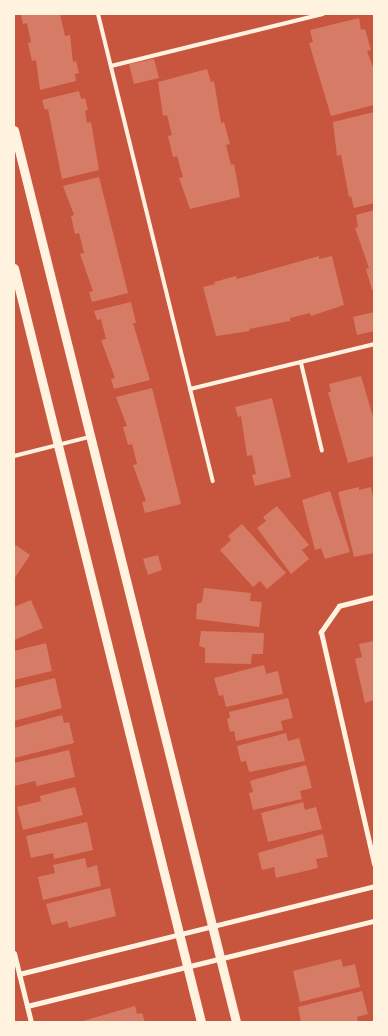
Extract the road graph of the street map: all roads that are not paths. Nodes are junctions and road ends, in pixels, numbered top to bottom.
1 (98, 14) edge
2 (323, 14) edge
3 (111, 66) junction
4 (14, 130) edge
5 (14, 268) edge
6 (374, 344) edge
7 (301, 362) junction
8 (190, 389) junction
9 (90, 437) junction
10 (58, 445) junction
11 (322, 450) dead end
12 (14, 456) edge
13 (213, 481) dead end
14 (374, 597) edge
15 (374, 864) edge
16 (374, 886) edge
17 (374, 921) edge
18 (212, 926) junction
19 (179, 934) junction
20 (14, 953) edge
21 (220, 959) junction
22 (187, 967) junction
23 (19, 974) junction
24 (27, 1006) junction
25 (31, 1022) edge
26 (201, 1022) edge
27 (236, 1022) edge

1 - 3 lane
2 - 3 lane
3 - 8 lane
4 - 9 street
5 - 10 street
6 - 7 lane
7 - 8 lane
7 - 11 lane
8 - 13 lane
9 - 10 lane
9 - 18 street
10 - 12 lane
10 - 19 street
14 - 15 street
16 - 18 street
17 - 21 street
18 - 19 street
18 - 21 street
19 - 22 street
19 - 23 street
20 - 23 street
21 - 22 street
21 - 27 street
22 - 24 street
22 - 26 street
23 - 24 street
24 - 25 street

